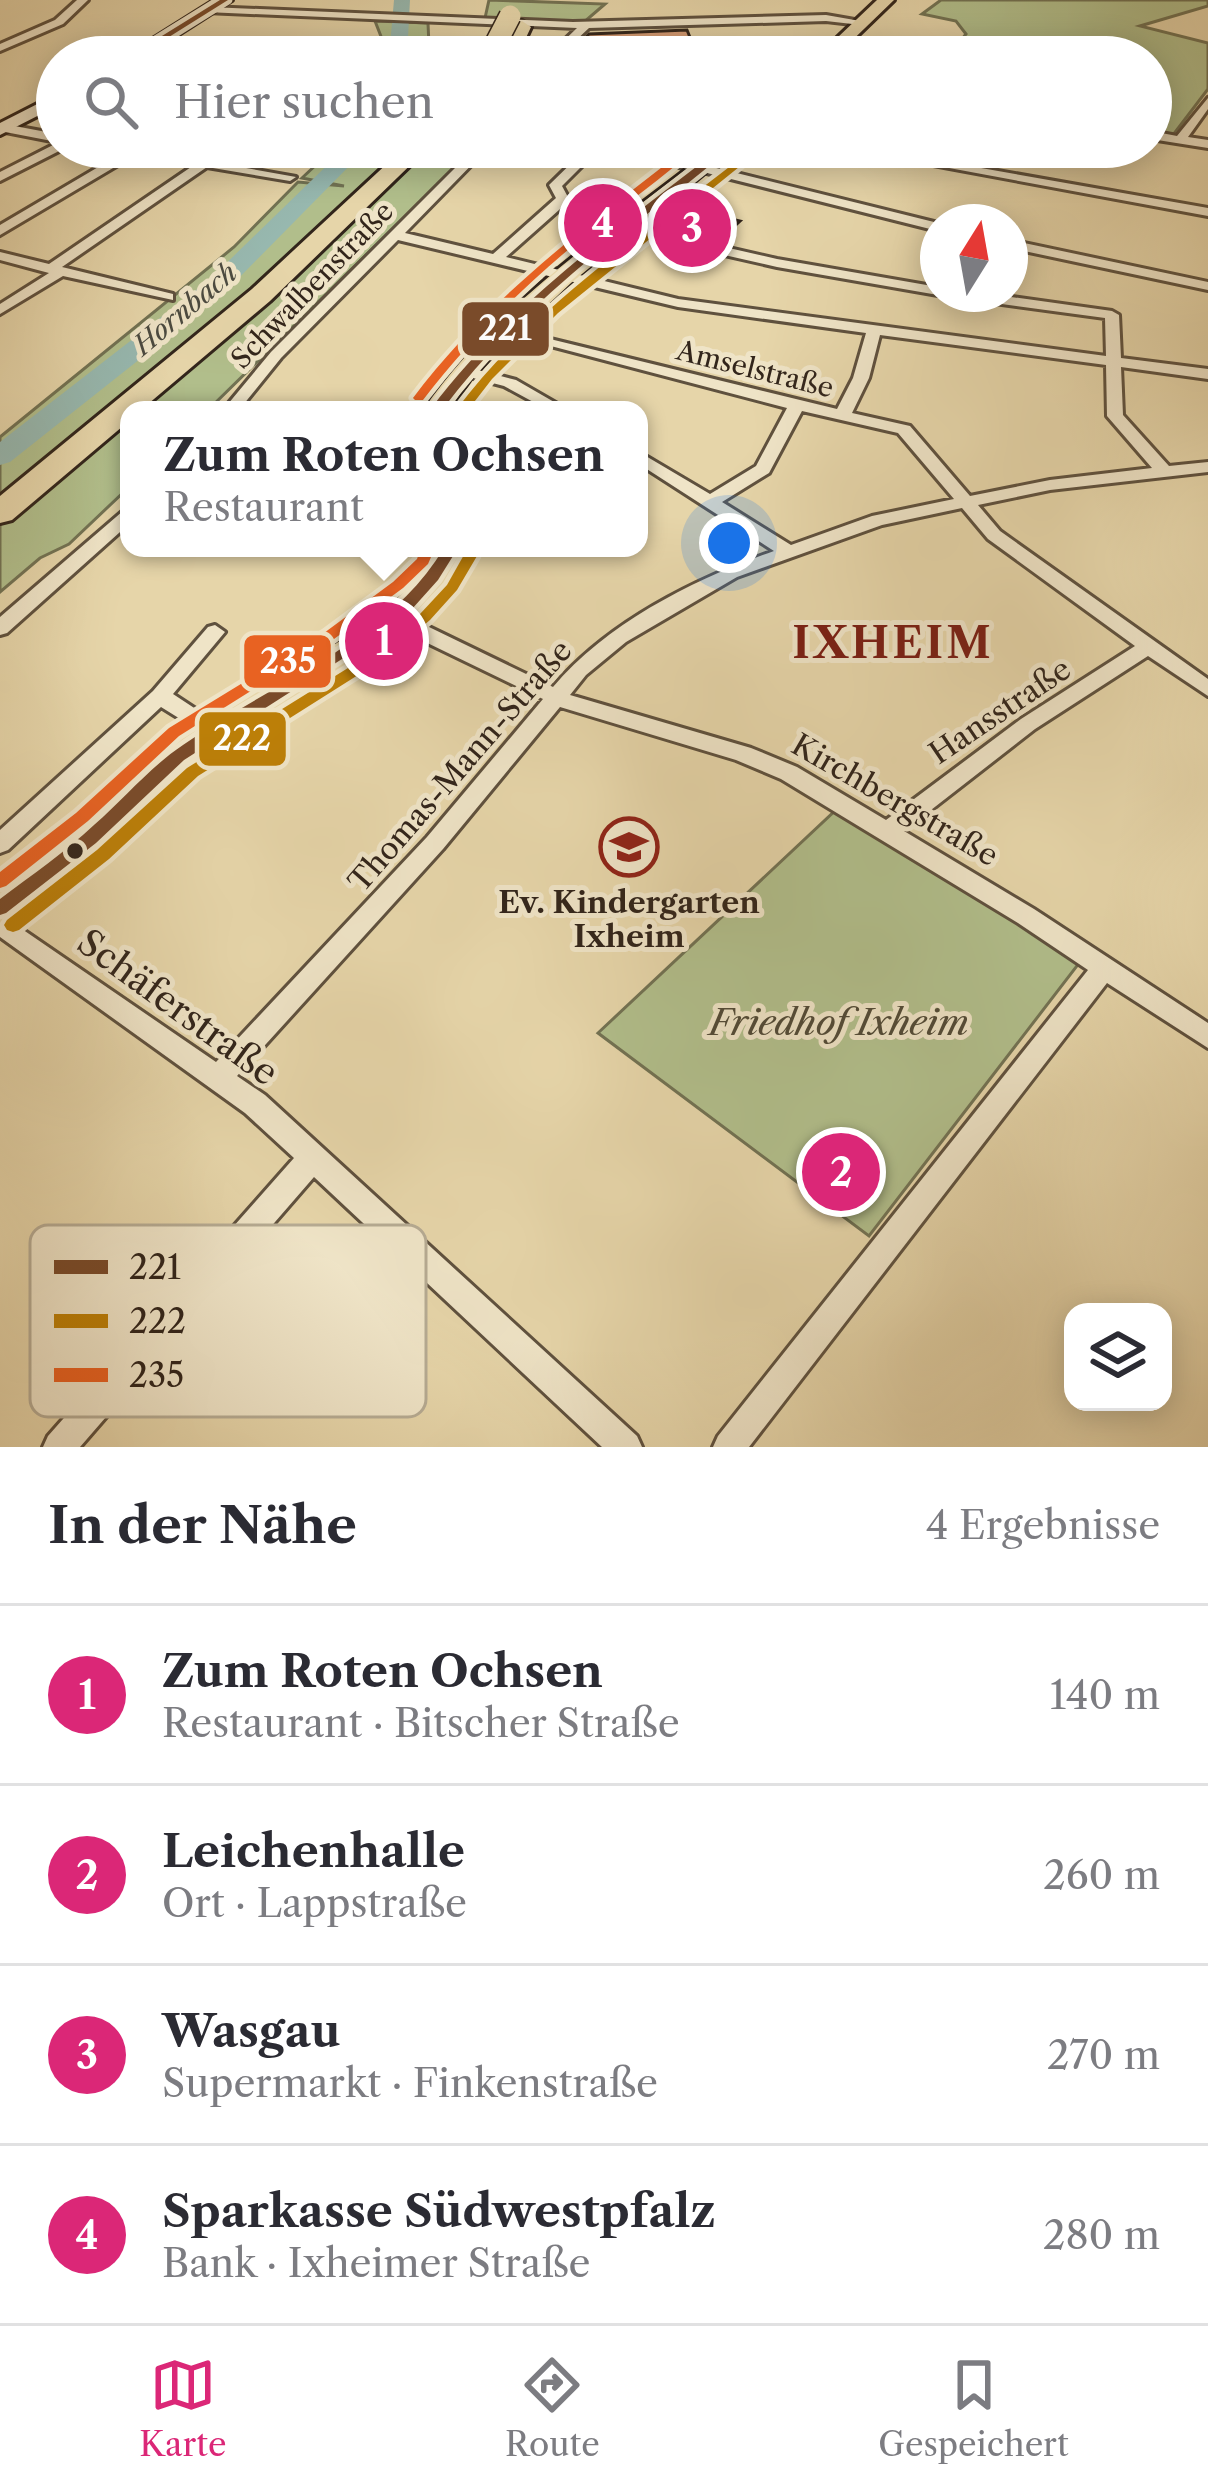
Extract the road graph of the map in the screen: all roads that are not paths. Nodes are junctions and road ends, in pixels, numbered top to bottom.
1 (83, 0) edge
2 (225, 0) edge
3 (367, 0) edge
4 (432, 0) edge
5 (886, 0) edge
6 (209, 10) junction
7 (370, 17) junction
8 (427, 19) junction
9 (860, 22) junction
10 (586, 26) junction
11 (166, 36) edge
12 (575, 36) edge
13 (846, 36) edge
14 (0, 48) edge
15 (1208, 101) edge
16 (36, 110) edge
17 (2, 129) edge
18 (36, 137) edge
19 (1172, 138) edge
20 (1181, 139) junction
21 (1208, 144) edge
22 (36, 155) edge
23 (105, 168) edge
24 (198, 168) edge
25 (230, 168) edge
26 (404, 168) edge
27 (413, 168) edge
28 (462, 168) edge
29 (574, 168) edge
30 (694, 168) edge
31 (960, 168) edge
32 (699, 169) junction
33 (0, 177) edge
34 (290, 177) dead end
35 (390, 188) junction
36 (1208, 212) edge
37 (920, 223) edge
38 (624, 228) junction
39 (0, 231) edge
40 (396, 236) junction
41 (1028, 248) edge
42 (0, 256) edge
43 (495, 260) junction
44 (55, 270) junction
45 (563, 278) junction
46 (1208, 286) edge
47 (920, 288) edge
48 (169, 297) dead end
49 (1028, 304) edge
50 (0, 310) edge
51 (874, 329) junction
52 (506, 330) junction
53 (1115, 362) junction
54 (463, 371) junction
55 (1208, 374) edge
56 (134, 401) edge
57 (162, 401) edge
58 (238, 401) edge
59 (442, 401) edge
60 (543, 401) edge
61 (797, 405) junction
62 (120, 413) edge
63 (843, 414) junction
64 (120, 438) edge
65 (648, 462) edge
66 (1208, 467) edge
67 (1162, 470) junction
68 (962, 500) junction
69 (712, 501) junction
70 (0, 513) edge
71 (120, 523) edge
72 (0, 540) edge
73 (786, 550) junction
74 (447, 557) edge
75 (391, 617) junction
76 (0, 628) edge
77 (215, 632) dead end
78 (1149, 646) junction
79 (1208, 689) edge
80 (160, 696) junction
81 (555, 697) junction
82 (213, 730) junction
83 (889, 830) junction
84 (0, 844) edge
85 (0, 908) edge
86 (0, 924) edge
87 (1105, 967) junction
88 (1208, 1037) edge
89 (220, 1076) junction
90 (311, 1160) junction
91 (254, 1225) edge
92 (382, 1225) edge
93 (426, 1265) edge
94 (84, 1417) edge
95 (58, 1447) edge
96 (626, 1447) edge
97 (729, 1447) edge

1 - 14 street
2 - 6 street
3 - 7 street
4 - 8 street
5 - 9 main road
6 - 7 street
6 - 11 street
7 - 8 street
8 - 10 street
9 - 10 street
9 - 13 main road
10 - 12 street
15 - 20 street
16 - 17 street
17 - 18 street
19 - 20 street
20 - 21 street
22 - 33 street
23 - 39 street
24 - 44 street
25 - 34 street
26 - 35 highway
27 - 35 highway
28 - 40 street, Schwalbenstraße
29 - 43 street
30 - 32 street
31 - 36 street
32 - 37 street
32 - 38 main road
35 - 56 highway
35 - 57 highway
38 - 45 main road
38 - 47 street
40 - 43 street
40 - 58 street, Schwalbenstraße
41 - 46 street
42 - 44 street
43 - 45 street
44 - 48 street
44 - 50 street
45 - 51 street
45 - 52 main road
49 - 53 street
51 - 53 street
51 - 63 street
52 - 54 main road
52 - 61 street, Amselstraße
53 - 55 street
53 - 67 street
54 - 59 main road
54 - 60 street
61 - 63 street, Amselstraße
61 - 69 street
62 - 70 highway
63 - 68 street, Amselstraße
64 - 72 highway
65 - 69 street
66 - 67 street, Thomas-Mann-Straße
67 - 68 street, Thomas-Mann-Straße
68 - 73 street, Thomas-Mann-Straße
68 - 78 street, Amselstraße
69 - 73 street
71 - 76 street
73 - 81 street, Thomas-Mann-Straße
74 - 75 main road
75 - 81 street, Kirchbergstraße
75 - 82 main road
77 - 80 street
78 - 79 street, Amselstraße
78 - 83 street, Hansstraße
80 - 82 street
80 - 84 street
81 - 83 street, Kirchbergstraße
81 - 89 street, Thomas-Mann-Straße
82 - 85 main road
83 - 87 street, Kirchbergstraße
86 - 89 street, Schäferstraße
87 - 88 street, Kirchbergstraße
87 - 97 street
89 - 90 street, Schäferstraße
90 - 91 street
90 - 92 street, Schäferstraße
93 - 96 street, Schäferstraße
94 - 95 street

